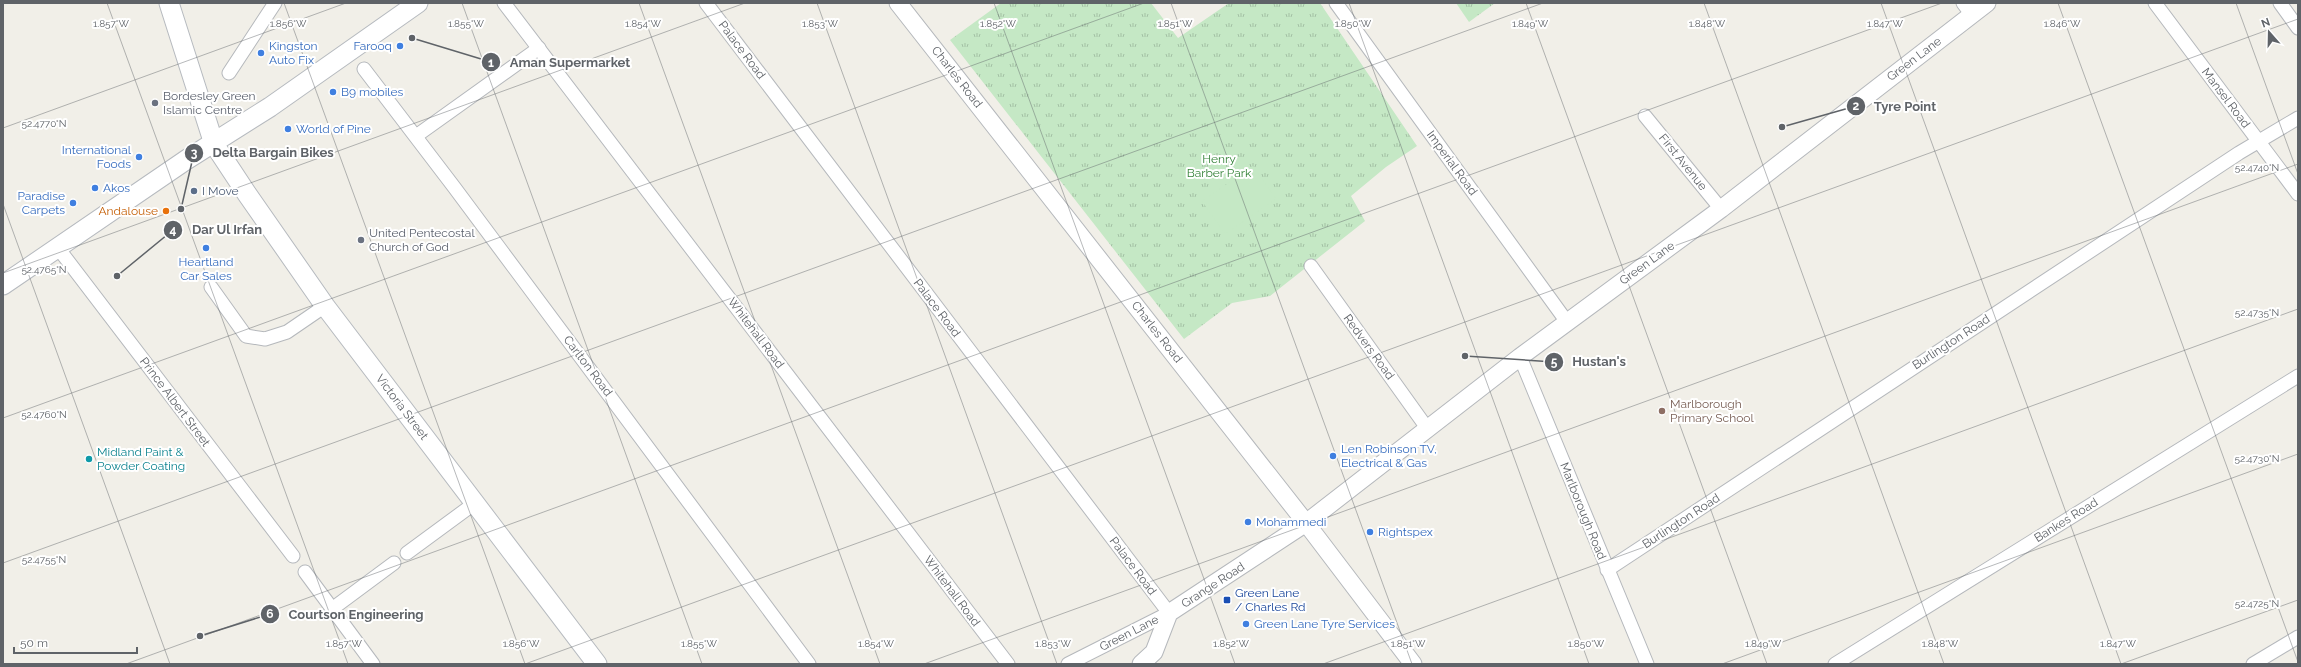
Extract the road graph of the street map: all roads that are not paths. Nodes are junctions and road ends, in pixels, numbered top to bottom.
1 (169, 3) edge
2 (274, 3) edge
3 (418, 3) edge
4 (504, 3) edge
5 (706, 3) edge
6 (898, 3) edge
7 (1336, 3) edge
8 (1987, 3) edge
9 (2155, 3) edge
10 (2280, 3) edge
11 (1967, 9) edge
12 (2298, 28) edge
13 (539, 48) junction
14 (364, 70) dead end
15 (228, 73) dead end
16 (1645, 116) dead end
17 (2298, 118) edge
18 (416, 136) junction
19 (2259, 142) junction
20 (214, 144) junction
21 (2298, 194) edge
22 (1721, 209) junction
23 (58, 248) junction
24 (1311, 266) dead end
25 (3, 285) edge
26 (210, 287) dead end
27 (325, 306) junction
28 (1567, 322) junction
29 (1520, 357) junction
30 (2298, 376) edge
31 (1427, 428) junction
32 (475, 503) junction
33 (1306, 523) junction
34 (407, 553) dead end
35 (293, 556) dead end
36 (394, 563) dead end
37 (1607, 570) junction
38 (305, 572) dead end
39 (332, 609) junction
40 (1169, 613) junction
41 (2298, 636) edge
42 (373, 664) edge
43 (597, 664) edge
44 (809, 664) edge
45 (1008, 664) edge
46 (1068, 664) edge
47 (1141, 664) edge
48 (1413, 664) edge
49 (1647, 664) edge
50 (1835, 664) edge
51 (2253, 664) edge

1 - 20 main road, Victoria Street
2 - 15 street
3 - 20 main road
4 - 13 street, Whitehall Road
5 - 40 street, Palace Road
6 - 33 street, Charles Road
7 - 28 street, Imperial Road
8 - 11 street, Green Lane
9 - 19 street, Mansel Road
10 - 12 street
11 - 22 street, Green Lane
13 - 18 street
13 - 45 street, Whitehall Road
14 - 18 street, Carlton Road
16 - 22 street, First Avenue
17 - 19 street, Burlington Road
18 - 44 street, Carlton Road
19 - 21 street, Mansel Road
19 - 37 street, Burlington Road
20 - 23 main road
20 - 27 main road, Victoria Street
22 - 28 street, Green Lane
23 - 25 main road
23 - 35 street, Prince Albert Street
24 - 31 street, Redvers Road
26 - 27 street
27 - 32 main road, Victoria Street
28 - 29 street, Green Lane
29 - 31 street, Green Lane
29 - 37 street, Marlborough Road
30 - 50 street, Bankes Road
31 - 33 street, Green Lane
32 - 34 street
32 - 43 main road, Victoria Street
33 - 40 street, Grange Road
33 - 48 street, Charles Road
36 - 39 street
37 - 49 street, Marlborough Road
38 - 39 street
39 - 42 street
40 - 46 street, Green Lane
40 - 47 street, Grange Road
41 - 51 street

